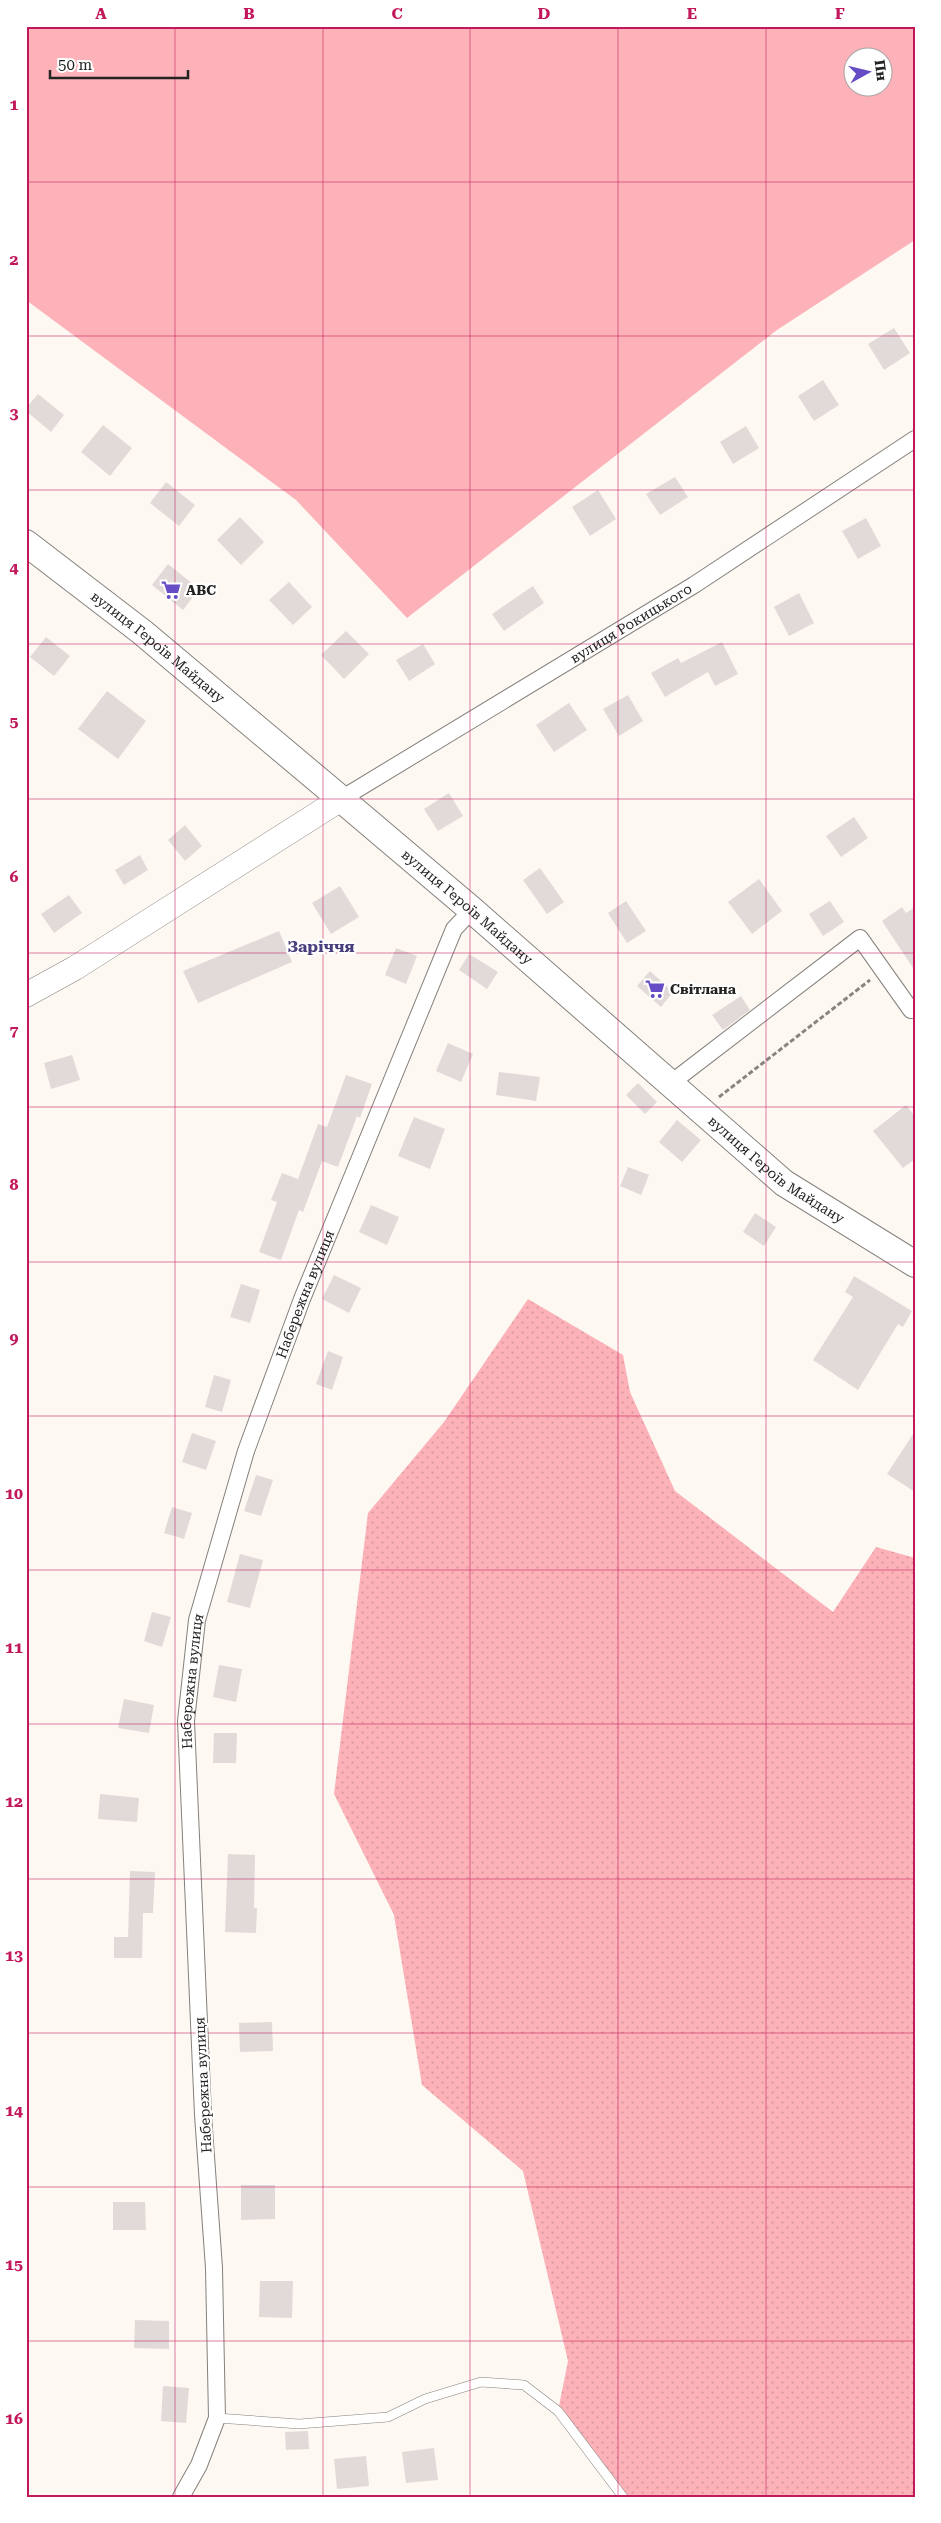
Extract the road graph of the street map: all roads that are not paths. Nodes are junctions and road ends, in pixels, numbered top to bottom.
1 (915, 439) edge
2 (26, 543) edge
3 (341, 799) junction
4 (472, 910) junction
5 (26, 995) edge
6 (915, 1008) edge
7 (671, 1083) junction
8 (915, 1264) edge
9 (217, 2418) junction
10 (180, 2497) edge
11 (623, 2497) edge

1 - 3 street, вулиця Рокицького
2 - 3 main road, вулиця Героїв Майдану
3 - 4 main road, вулиця Героїв Майдану
3 - 5 street
4 - 7 main road, вулиця Героїв Майдану
4 - 9 street, Набережна вулиця
6 - 7 street
7 - 8 main road, вулиця Героїв Майдану
9 - 10 street, Набережна вулиця
9 - 11 lane

